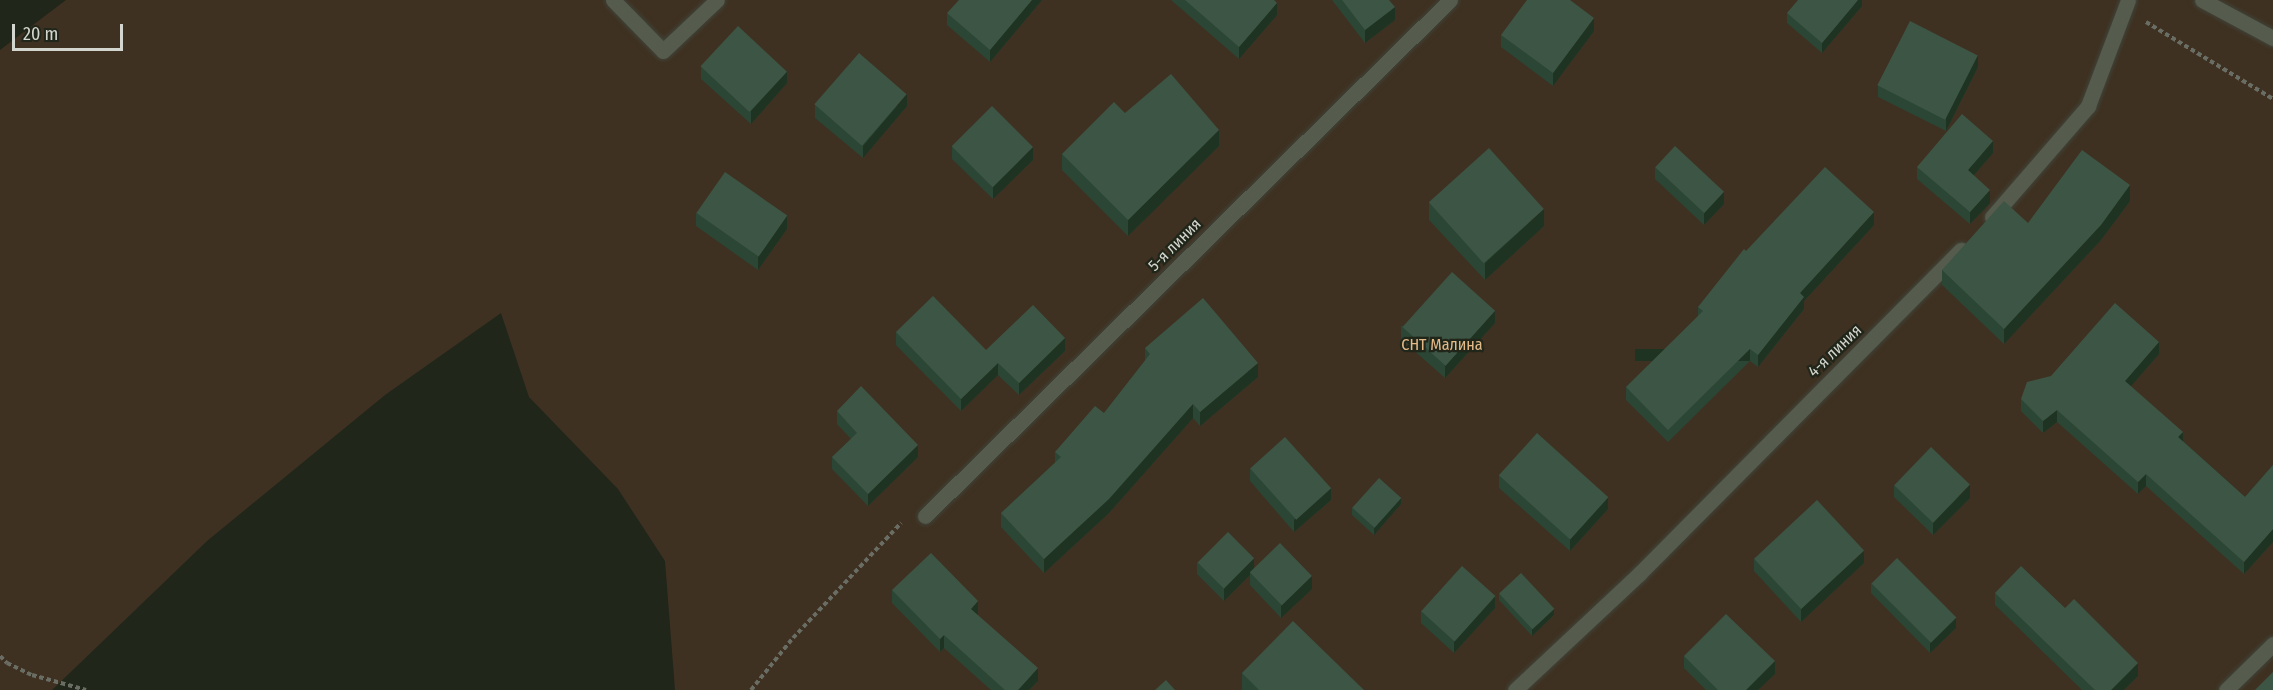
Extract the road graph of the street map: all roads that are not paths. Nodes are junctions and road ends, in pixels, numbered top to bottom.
1 (613, 0) edge
2 (717, 0) edge
3 (1450, 0) edge
4 (2202, 0) edge
5 (2126, 4) edge
6 (2273, 38) edge
7 (925, 516) road end
8 (2273, 644) edge
9 (1515, 690) edge
10 (2226, 690) edge

1 - 2 street
3 - 7 street, 5-я линия
4 - 6 street
5 - 9 street, 4-я линия
8 - 10 street

